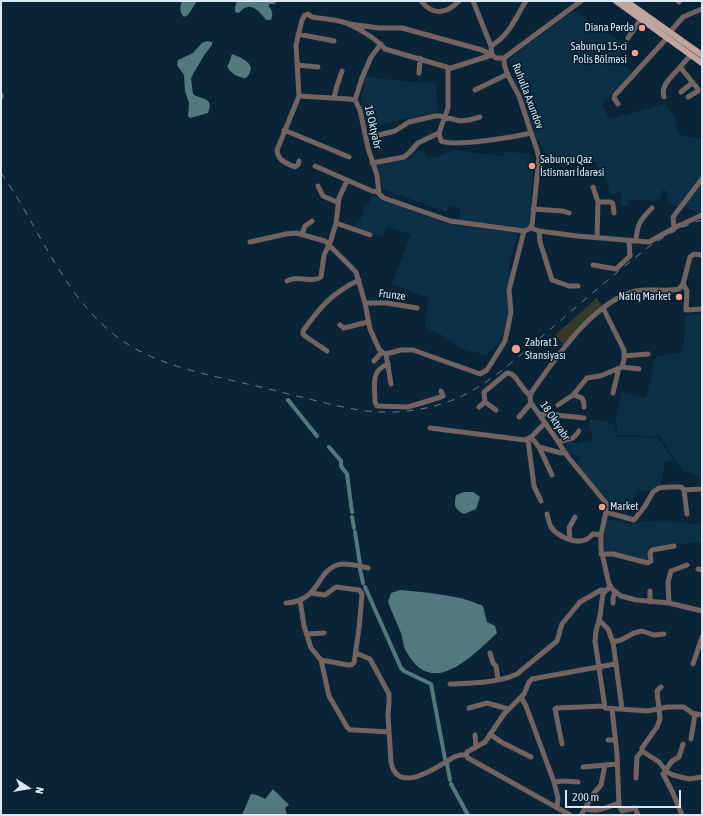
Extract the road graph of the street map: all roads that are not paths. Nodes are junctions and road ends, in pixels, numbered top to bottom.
1 (421, 1) edge
2 (459, 1) edge
3 (526, 1) edge
4 (581, 1) edge
5 (616, 1) edge
6 (626, 1) edge
7 (475, 2) edge
8 (574, 3) edge
9 (635, 3) edge
10 (702, 9) edge
11 (641, 19) junction
12 (350, 24) junction
13 (298, 34) junction
14 (668, 35) junction
15 (628, 38) dead end
16 (334, 42) dead end
17 (381, 44) junction
18 (491, 46) junction
19 (492, 55) junction
20 (691, 55) junction
21 (702, 55) edge
22 (420, 58) junction
23 (504, 58) junction
24 (702, 63) edge
25 (297, 65) junction
26 (318, 67) dead end
27 (680, 67) junction
28 (450, 68) junction
29 (342, 71) dead end
30 (419, 73) dead end
31 (508, 74) junction
32 (692, 83) junction
33 (475, 90) dead end
34 (681, 92) dead end
35 (299, 96) junction
36 (664, 97) dead end
37 (688, 97) dead end
38 (334, 98) junction
39 (356, 100) junction
40 (618, 104) dead end
41 (444, 117) junction
42 (480, 117) dead end
43 (284, 130) junction
44 (439, 133) junction
45 (531, 133) junction
46 (379, 135) dead end
47 (348, 157) dead end
48 (299, 161) dead end
49 (372, 163) junction
50 (315, 166) dead end
51 (702, 179) edge
52 (347, 181) junction
53 (318, 186) dead end
54 (593, 187) dead end
55 (379, 192) junction
56 (337, 202) junction
57 (598, 202) junction
58 (652, 208) dead end
59 (533, 209) junction
60 (569, 213) dead end
61 (614, 213) dead end
62 (702, 215) edge
63 (312, 220) dead end
64 (336, 222) junction
65 (531, 228) junction
66 (674, 228) junction
67 (539, 231) junction
68 (524, 232) junction
69 (302, 234) junction
70 (370, 234) dead end
71 (598, 238) junction
72 (629, 240) junction
73 (636, 241) junction
74 (250, 242) dead end
75 (329, 244) junction
76 (702, 255) edge
77 (593, 265) dead end
78 (359, 280) junction
79 (287, 281) dead end
80 (683, 284) junction
81 (578, 286) dead end
82 (365, 303) junction
83 (416, 308) dead end
84 (602, 308) junction
85 (702, 309) edge
86 (368, 322) junction
87 (340, 325) dead end
88 (326, 351) dead end
89 (384, 353) junction
90 (648, 354) dead end
91 (624, 356) junction
92 (374, 361) dead end
93 (388, 364) junction
94 (620, 368) junction
95 (639, 369) dead end
96 (391, 384) dead end
97 (441, 391) dead end
98 (613, 393) dead end
99 (530, 395) junction
100 (574, 395) junction
101 (485, 402) junction
102 (531, 403) junction
103 (558, 404) dead end
104 (479, 407) dead end
105 (584, 407) dead end
106 (496, 410) dead end
107 (540, 416) junction
108 (519, 417) dead end
109 (584, 418) dead end
110 (545, 423) junction
111 (430, 428) dead end
112 (578, 431) dead end
113 (529, 438) junction
114 (558, 442) junction
115 (539, 447) junction
116 (565, 453) junction
117 (552, 475) dead end
118 (702, 489) edge
119 (684, 490) junction
120 (541, 501) dead end
121 (606, 512) junction
122 (547, 514) dead end
123 (686, 514) dead end
124 (575, 517) dead end
125 (601, 535) junction
126 (570, 539) junction
127 (674, 546) dead end
128 (602, 554) junction
129 (687, 565) dead end
130 (368, 568) dead end
131 (610, 587) junction
132 (605, 591) junction
133 (650, 591) dead end
134 (615, 592) junction
135 (311, 593) junction
136 (300, 600) junction
137 (650, 602) junction
138 (286, 603) dead end
139 (613, 603) dead end
140 (669, 603) junction
141 (702, 611) edge
142 (599, 620) junction
143 (324, 633) dead end
144 (307, 634) junction
145 (664, 634) dead end
146 (702, 637) edge
147 (613, 642) junction
148 (356, 653) junction
149 (490, 653) dead end
150 (320, 660) junction
151 (616, 664) junction
152 (693, 664) dead end
153 (598, 667) junction
154 (498, 679) junction
155 (450, 684) dead end
156 (661, 687) dead end
157 (521, 697) junction
158 (604, 706) junction
159 (469, 708) dead end
160 (508, 709) junction
161 (612, 709) junction
162 (622, 709) junction
163 (659, 709) junction
164 (695, 714) junction
165 (702, 715) edge
166 (389, 732) junction
167 (490, 734) junction
168 (475, 735) dead end
169 (691, 739) dead end
170 (608, 740) dead end
171 (615, 740) junction
172 (562, 744) dead end
173 (683, 744) dead end
174 (476, 747) junction
175 (642, 752) junction
176 (466, 755) junction
177 (531, 756) dead end
178 (617, 764) junction
179 (605, 765) junction
180 (583, 767) dead end
181 (665, 770) junction
182 (636, 778) dead end
183 (702, 778) edge
184 (554, 782) junction
185 (578, 782) dead end
186 (619, 803) junction
187 (557, 808) junction
188 (585, 809) junction
189 (570, 815) edge
190 (581, 815) edge
191 (638, 815) edge
192 (682, 815) edge

1 - 2 street
3 - 18 street
4 - 8 street, Ruhulla Axundov
5 - 11 main road
6 - 9 main road
7 - 18 street
8 - 23 street, Ruhulla Axundov
9 - 14 main road
10 - 14 street
11 - 14 main road
11 - 15 street
12 - 13 street
12 - 17 street
12 - 19 street
13 - 16 street
13 - 25 street
14 - 20 main road
14 - 21 main road
14 - 40 street
17 - 22 street
17 - 39 street
18 - 19 street
19 - 23 street
19 - 28 street
20 - 24 main road
20 - 27 street
22 - 28 street
22 - 30 street
23 - 31 street, Ruhulla Axundov
25 - 26 street
25 - 35 street
27 - 32 street
27 - 36 street
28 - 41 street
29 - 38 street
31 - 33 street
31 - 45 street, Ruhulla Axundov
32 - 34 street
32 - 37 street
35 - 38 street, 18 Oktyabr
35 - 43 street
38 - 39 street, 18 Oktyabr
39 - 49 street, 18 Oktyabr
41 - 42 street
41 - 44 street
41 - 46 street
43 - 47 street
43 - 48 street
44 - 45 street
44 - 49 street
45 - 59 street, Ruhulla Axundov
49 - 55 street, 18 Oktyabr
50 - 52 street
51 - 66 street
52 - 55 street
52 - 56 street
53 - 56 street
54 - 57 street
55 - 68 street
56 - 64 street
57 - 61 street
57 - 71 street
58 - 73 street
59 - 60 street
59 - 65 street, Ruhulla Axundov
62 - 66 street
63 - 69 street
64 - 70 street
64 - 75 street
65 - 67 street
65 - 68 street
66 - 73 street
67 - 71 street
67 - 81 street
68 - 89 street
69 - 74 street
69 - 75 street
71 - 72 street
72 - 73 street
72 - 77 street
75 - 78 street
75 - 79 street
76 - 80 street
78 - 82 street
78 - 88 street
80 - 84 street, 18 Oktyabr
80 - 85 street
82 - 83 street, Frunze
82 - 86 street
84 - 91 street
84 - 99 street, 18 Oktyabr
86 - 87 street
86 - 89 street
89 - 92 street
89 - 93 street
90 - 91 street
91 - 94 street
93 - 96 street
93 - 97 street
94 - 95 street
94 - 98 street
94 - 100 street
99 - 101 street
99 - 102 street, 18 Oktyabr
100 - 103 street
100 - 105 street
101 - 104 street
101 - 106 street
102 - 107 street, 18 Oktyabr
102 - 108 street
107 - 109 street
107 - 110 street, 18 Oktyabr
110 - 113 street
110 - 114 street, 18 Oktyabr
111 - 113 street
112 - 114 street
113 - 115 street
113 - 120 street
114 - 116 street, 18 Oktyabr
115 - 116 street
115 - 117 street
116 - 121 street, 18 Oktyabr
118 - 119 street
119 - 121 street
119 - 123 street
121 - 125 street
122 - 126 street
124 - 126 street
125 - 126 street
125 - 128 street
127 - 128 street
128 - 131 street
129 - 140 street
130 - 135 street
131 - 132 street
131 - 134 street
132 - 142 street
132 - 154 street
133 - 137 street
134 - 137 street
134 - 139 street
135 - 136 street
135 - 148 street
136 - 138 street
136 - 144 street
137 - 140 street
140 - 141 street
142 - 147 street
142 - 153 street
143 - 144 street
144 - 150 street
145 - 147 street
146 - 152 street
147 - 151 street
148 - 150 street
148 - 166 street
149 - 154 street
150 - 166 street
151 - 153 street
151 - 162 street
153 - 157 street
153 - 158 street
154 - 155 street
156 - 163 street
157 - 160 street
157 - 184 street
158 - 161 street
158 - 172 street
159 - 160 street
160 - 167 street
161 - 162 street
161 - 171 street
162 - 163 street
163 - 164 street
163 - 175 street
164 - 165 street
164 - 169 street
166 - 176 street
167 - 174 street
167 - 177 street
168 - 174 street
170 - 171 street
171 - 178 street
173 - 181 street
174 - 176 street
175 - 181 street
175 - 182 street
176 - 187 street
178 - 179 street
178 - 186 street
179 - 180 street
179 - 188 street
181 - 183 street
181 - 192 street
184 - 185 street
184 - 187 street
186 - 188 street
186 - 191 street
187 - 189 street
188 - 190 street

